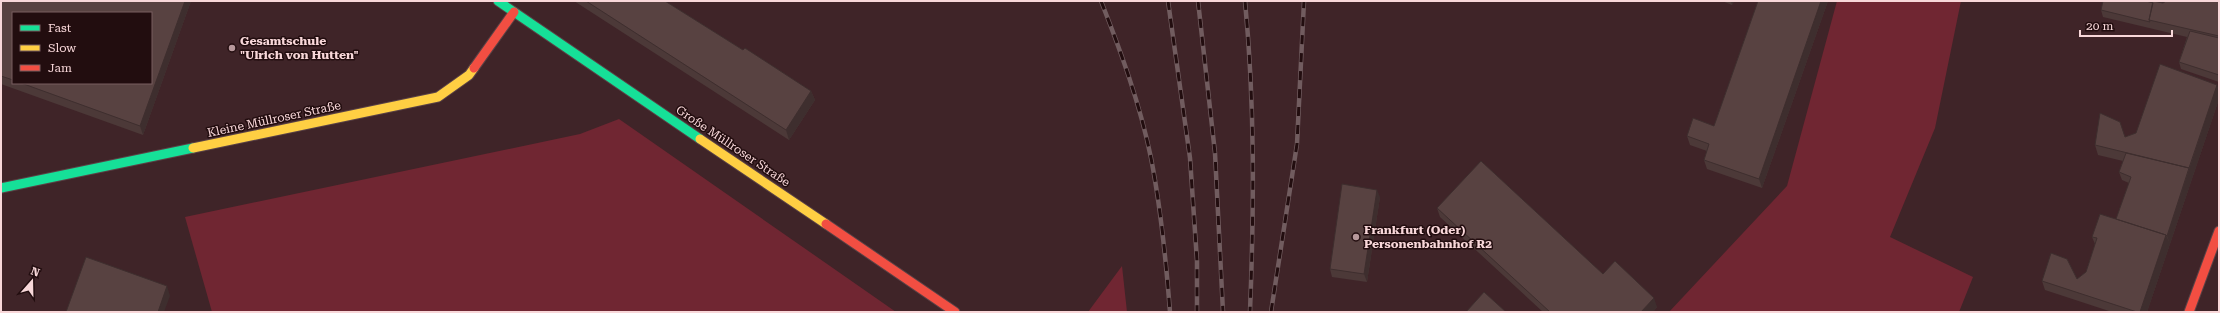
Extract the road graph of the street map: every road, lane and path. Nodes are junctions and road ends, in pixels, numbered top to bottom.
1 (498, 1) edge
2 (514, 12) junction
3 (1, 188) edge
4 (2219, 231) edge
5 (955, 312) edge
6 (2189, 312) edge

1 - 2 street, Große Müllroser Straße
2 - 3 street, Kleine Müllroser Straße
2 - 5 street, Große Müllroser Straße
4 - 6 street

